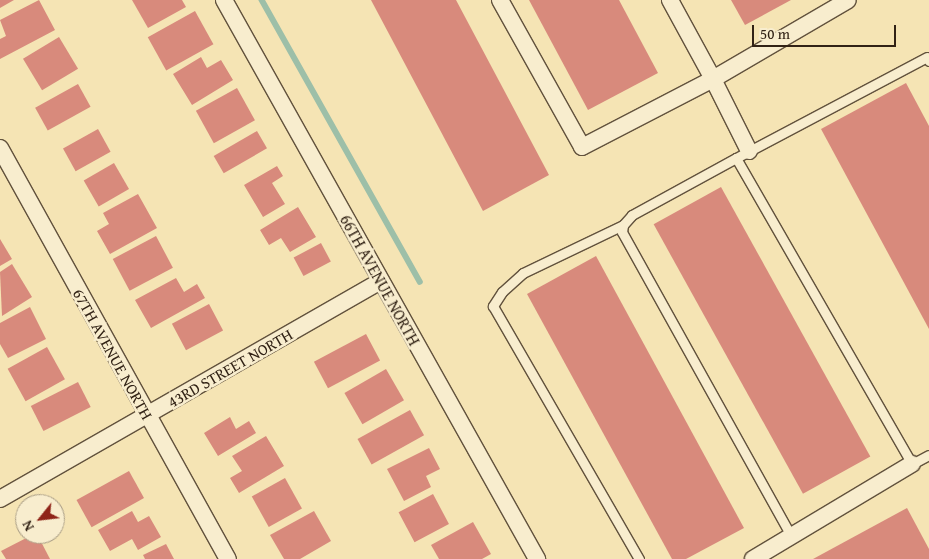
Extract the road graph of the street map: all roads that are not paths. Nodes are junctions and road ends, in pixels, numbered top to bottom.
1 (224, 0) edge
2 (500, 0) edge
3 (670, 0) edge
4 (848, 0) edge
5 (929, 61) edge
6 (713, 79) junction
7 (0, 148) edge
8 (743, 155) junction
9 (623, 225) junction
10 (381, 281) junction
11 (147, 415) junction
12 (929, 455) edge
13 (912, 464) junction
14 (0, 499) edge
15 (790, 536) junction
16 (228, 559) edge
17 (537, 559) edge
18 (639, 559) edge
19 (753, 559) edge

1 - 10 street, 66TH AVENUE NORTH
2 - 6 street
3 - 6 street
4 - 6 street
5 - 8 lane
6 - 8 street
7 - 11 street, 67TH AVENUE NORTH
8 - 9 lane
8 - 13 lane
9 - 15 lane
9 - 18 lane
10 - 11 street, 43RD STREET NORTH
10 - 17 street, 66TH AVENUE NORTH
11 - 14 street, 43RD STREET NORTH
11 - 16 street, 67TH AVENUE NORTH
12 - 13 lane
13 - 15 street
15 - 19 street

